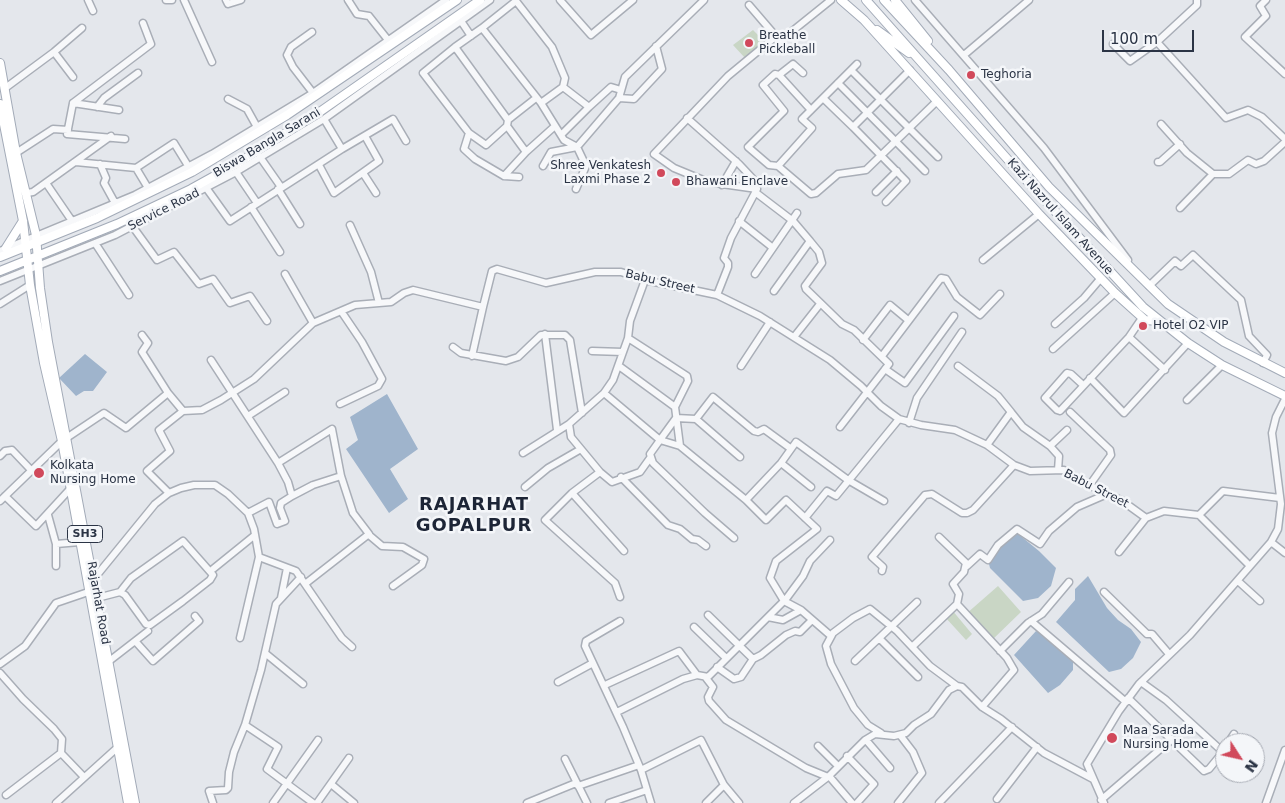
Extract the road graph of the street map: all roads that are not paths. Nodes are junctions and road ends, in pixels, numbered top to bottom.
1 (88, 0) edge
2 (166, 0) edge
3 (172, 0) edge
4 (184, 0) edge
5 (226, 0) edge
6 (241, 0) edge
7 (348, 0) edge
8 (446, 0) edge
9 (457, 0) edge
10 (480, 0) edge
11 (490, 0) edge
12 (560, 0) edge
13 (571, 0) edge
14 (633, 0) edge
15 (704, 0) edge
16 (831, 0) edge
17 (842, 0) edge
18 (866, 0) edge
19 (884, 0) edge
20 (915, 0) edge
21 (1028, 0) edge
22 (1197, 0) edge
23 (1266, 0) edge
24 (896, 1) edge
25 (749, 5) dead end
26 (564, 6) junction
27 (92, 11) dead end
28 (864, 20) junction
29 (460, 21) junction
30 (143, 23) dead end
31 (82, 28) dead end
32 (482, 28) junction
33 (312, 32) dead end
34 (470, 36) junction
35 (388, 40) junction
36 (780, 41) junction
37 (1157, 42) junction
38 (1113, 44) dead end
39 (656, 46) junction
40 (455, 47) junction
41 (54, 52) junction
42 (964, 55) junction
43 (212, 62) dead end
44 (920, 62) junction
45 (0, 63) edge
46 (857, 64) dead end
47 (851, 70) junction
48 (910, 70) junction
49 (949, 70) junction
50 (138, 73) dead end
51 (803, 73) dead end
52 (1285, 74) edge
53 (779, 75) junction
54 (73, 77) dead end
55 (838, 83) junction
56 (563, 87) junction
57 (4, 89) junction
58 (621, 90) junction
59 (312, 93) junction
60 (228, 98) dead end
61 (619, 98) junction
62 (823, 98) junction
63 (538, 100) junction
64 (880, 101) junction
65 (937, 101) junction
66 (0, 104) edge
67 (73, 104) junction
68 (97, 107) junction
69 (589, 107) junction
70 (120, 110) dead end
71 (811, 110) junction
72 (866, 112) junction
73 (324, 115) junction
74 (1, 117) edge
75 (687, 118) junction
76 (276, 119) junction
77 (508, 123) junction
78 (1161, 124) dead end
79 (555, 126) junction
80 (258, 127) junction
81 (853, 127) junction
82 (909, 129) junction
83 (68, 130) junction
84 (469, 133) junction
85 (561, 134) junction
86 (111, 136) junction
87 (365, 136) junction
88 (125, 139) dead end
89 (1285, 140) edge
90 (406, 141) dead end
91 (894, 142) junction
92 (1180, 144) junction
93 (577, 146) junction
94 (342, 149) junction
95 (526, 152) junction
96 (16, 153) junction
97 (881, 155) junction
98 (260, 157) junction
99 (938, 157) dead end
100 (76, 162) junction
101 (736, 162) junction
102 (1158, 162) dead end
103 (100, 164) junction
104 (319, 164) junction
105 (544, 166) dead end
106 (778, 166) junction
107 (136, 168) junction
108 (190, 169) junction
109 (897, 171) junction
110 (925, 171) dead end
111 (236, 172) junction
112 (363, 173) junction
113 (1214, 174) junction
114 (504, 176) junction
115 (519, 177) dead end
116 (46, 183) junction
117 (722, 185) junction
118 (148, 188) junction
119 (207, 188) junction
120 (279, 188) junction
121 (576, 189) dead end
122 (756, 190) junction
123 (876, 192) dead end
124 (27, 193) junction
125 (376, 193) dead end
126 (1062, 201) junction
127 (886, 202) dead end
128 (116, 203) junction
129 (257, 203) junction
130 (251, 207) junction
131 (1180, 208) dead end
132 (1053, 209) junction
133 (797, 213) dead end
134 (1039, 214) junction
135 (23, 221) junction
136 (72, 221) junction
137 (739, 221) junction
138 (793, 221) junction
139 (300, 224) dead end
140 (132, 226) junction
141 (350, 226) dead end
142 (36, 239) junction
143 (810, 241) junction
144 (26, 243) junction
145 (94, 244) junction
146 (773, 248) junction
147 (3, 250) edge
148 (280, 252) dead end
149 (38, 256) junction
150 (0, 257) edge
151 (28, 260) junction
152 (983, 260) dead end
153 (38, 265) junction
154 (28, 269) junction
155 (0, 271) edge
156 (285, 274) dead end
157 (755, 274) dead end
158 (1100, 278) junction
159 (645, 280) junction
160 (0, 281) edge
161 (1146, 283) junction
162 (30, 285) junction
163 (774, 291) dead end
164 (1115, 293) junction
165 (1000, 294) dead end
166 (129, 295) dead end
167 (717, 295) junction
168 (379, 303) junction
169 (0, 304) edge
170 (820, 304) junction
171 (483, 307) junction
172 (341, 311) junction
173 (954, 316) dead end
174 (1142, 318) junction
175 (908, 320) junction
176 (267, 321) dead end
177 (770, 322) junction
178 (1159, 322) junction
179 (313, 323) junction
180 (1055, 324) dead end
181 (962, 332) dead end
182 (545, 334) junction
183 (142, 335) dead end
184 (794, 337) junction
185 (1129, 337) junction
186 (628, 338) junction
187 (863, 340) junction
188 (1188, 343) junction
189 (453, 347) dead end
190 (1053, 349) dead end
191 (592, 352) dead end
192 (623, 352) junction
193 (472, 356) junction
194 (882, 356) junction
195 (211, 360) dead end
196 (1263, 363) junction
197 (1222, 364) junction
198 (619, 366) junction
199 (741, 366) dead end
200 (958, 366) dead end
201 (886, 369) junction
202 (1165, 370) junction
203 (1285, 373) edge
204 (1090, 378) junction
205 (1083, 385) junction
206 (284, 392) dead end
207 (866, 392) junction
208 (168, 393) junction
209 (233, 393) junction
210 (604, 393) junction
211 (1285, 397) edge
212 (1187, 400) dead end
213 (340, 404) dead end
214 (675, 407) junction
215 (183, 411) junction
216 (1011, 412) junction
217 (1070, 412) dead end
218 (582, 413) junction
219 (248, 416) junction
220 (676, 418) junction
221 (696, 419) junction
222 (900, 419) junction
223 (909, 423) junction
224 (569, 424) junction
225 (840, 427) dead end
226 (557, 430) junction
227 (1067, 430) dead end
228 (64, 440) junction
229 (660, 440) junction
230 (987, 445) junction
231 (680, 446) junction
232 (1050, 446) junction
233 (790, 448) junction
234 (582, 449) junction
235 (523, 453) dead end
236 (0, 456) edge
237 (740, 457) dead end
238 (650, 458) junction
239 (278, 463) junction
240 (781, 463) junction
241 (1014, 465) junction
242 (31, 470) junction
243 (1058, 470) junction
244 (600, 472) junction
245 (341, 476) junction
246 (622, 477) junction
247 (848, 480) junction
248 (525, 486) dead end
249 (1089, 486) junction
250 (811, 487) dead end
251 (70, 489) junction
252 (169, 493) junction
253 (572, 493) junction
254 (1107, 494) junction
255 (292, 496) junction
256 (1280, 498) junction
257 (2, 499) edge
258 (746, 500) junction
259 (884, 500) dead end
260 (248, 513) junction
261 (1282, 513) edge
262 (48, 515) junction
263 (1199, 515) junction
264 (805, 518) junction
265 (1146, 518) junction
266 (255, 535) junction
267 (370, 535) junction
268 (939, 536) dead end
269 (734, 538) dead end
270 (830, 540) dead end
271 (80, 542) junction
272 (1271, 542) junction
273 (56, 544) junction
274 (706, 546) dead end
275 (624, 551) dead end
276 (1119, 552) dead end
277 (1285, 553) edge
278 (259, 557) junction
279 (56, 566) dead end
280 (967, 566) junction
281 (1250, 566) junction
282 (287, 568) junction
283 (213, 569) dead end
284 (882, 571) dead end
285 (301, 578) junction
286 (93, 580) junction
287 (1238, 581) junction
288 (1069, 582) dead end
289 (305, 584) junction
290 (393, 586) dead end
291 (120, 592) junction
292 (1104, 592) dead end
293 (94, 593) junction
294 (620, 597) dead end
295 (281, 599) junction
296 (784, 601) junction
297 (1260, 601) dead end
298 (917, 602) dead end
299 (956, 604) junction
300 (800, 610) junction
301 (708, 615) dead end
302 (195, 616) dead end
303 (768, 617) junction
304 (812, 620) junction
305 (1031, 620) junction
306 (620, 621) dead end
307 (694, 627) dead end
308 (892, 628) junction
309 (148, 631) dead end
310 (831, 636) junction
311 (240, 638) dead end
312 (880, 639) junction
313 (136, 642) junction
314 (738, 646) junction
315 (352, 647) dead end
316 (912, 647) junction
317 (1000, 651) junction
318 (265, 653) junction
319 (1169, 654) junction
320 (726, 658) junction
321 (753, 659) junction
322 (855, 661) dead end
323 (108, 662) junction
324 (593, 663) junction
325 (0, 664) edge
326 (717, 667) junction
327 (0, 672) edge
328 (697, 675) junction
329 (918, 677) dead end
330 (706, 678) junction
331 (558, 682) dead end
332 (1141, 682) junction
333 (303, 684) dead end
334 (606, 685) junction
335 (957, 686) junction
336 (1127, 700) junction
337 (982, 707) junction
338 (617, 712) junction
339 (245, 725) junction
340 (1012, 727) junction
341 (882, 734) junction
342 (900, 735) junction
343 (1172, 739) junction
344 (318, 740) dead end
345 (866, 740) junction
346 (1215, 742) edge
347 (818, 746) dead end
348 (118, 747) junction
349 (1037, 747) junction
350 (1285, 750) edge
351 (61, 753) junction
352 (847, 756) junction
353 (349, 758) dead end
354 (565, 759) dead end
355 (1215, 761) edge
356 (838, 766) junction
357 (640, 767) junction
358 (890, 768) dead end
359 (84, 777) junction
360 (829, 777) junction
361 (1093, 779) junction
362 (286, 783) junction
363 (331, 784) junction
364 (577, 784) junction
365 (724, 785) junction
366 (647, 790) junction
367 (6, 795) dead end
368 (997, 799) dead end
369 (1103, 801) edge
370 (56, 803) edge
371 (128, 803) edge
372 (135, 803) edge
373 (212, 803) edge
374 (272, 803) edge
375 (313, 803) edge
376 (317, 803) edge
377 (354, 803) edge
378 (527, 803) edge
379 (588, 803) edge
380 (609, 803) edge
381 (651, 803) edge
382 (706, 803) edge
383 (739, 803) edge
384 (794, 803) edge
385 (852, 803) edge
386 (858, 803) edge
387 (898, 803) edge
388 (939, 803) edge
389 (1266, 803) edge

1 - 27 street
2 - 3 street
4 - 43 street
5 - 6 street
7 - 35 street
8 - 35 street
9 - 76 main road, Biswa Bangla Sarani
10 - 73 main road, Biswa Bangla Sarani
11 - 29 street, Service Road
12 - 26 street
13 - 26 street
14 - 26 street
15 - 39 street
16 - 36 street
17 - 28 main road
18 - 44 main road, Kazi Nazrul Islam Avenue
19 - 49 main road
20 - 42 street
21 - 42 street
22 - 37 street
23 - 52 street
24 - 49 main road
25 - 36 street
28 - 44 main road
28 - 48 main road
29 - 34 street
29 - 73 street, Service Road
30 - 67 street
31 - 41 street
32 - 34 street
32 - 56 street
32 - 63 street
33 - 59 street
34 - 40 street
35 - 59 street
36 - 75 street
37 - 38 street
37 - 89 street
39 - 58 street
39 - 61 street
40 - 77 street
40 - 84 street
41 - 54 street
41 - 57 street
42 - 161 street
44 - 132 main road, Kazi Nazrul Islam Avenue
45 - 57 main road, SH3
46 - 47 street
47 - 55 street
47 - 64 street
48 - 64 street
48 - 65 main road
49 - 126 main road
50 - 68 street
51 - 53 street
53 - 71 street
53 - 106 street
55 - 62 street
55 - 72 street
56 - 63 street
56 - 69 street
57 - 96 main road, SH3
58 - 61 street
58 - 69 street
59 - 76 street
60 - 80 street
61 - 93 street
62 - 71 street
62 - 81 street
63 - 77 street
63 - 79 street
64 - 72 street
64 - 82 street
65 - 82 street
65 - 134 main road
66 - 74 main road, SH3
67 - 68 street
67 - 83 street
68 - 70 street
69 - 85 street
71 - 106 street
72 - 81 street
72 - 91 street
73 - 94 street
73 - 98 street, Service Road
73 - 149 main road, Biswa Bangla Sarani
74 - 135 main road, SH3
75 - 101 street
75 - 117 street
76 - 80 street
76 - 108 main road, Biswa Bangla Sarani
77 - 84 street
77 - 95 street
78 - 92 street
79 - 85 street
79 - 95 street
80 - 108 street
81 - 97 street
82 - 91 street
82 - 99 street
83 - 86 street
83 - 96 street
84 - 114 street
85 - 93 street
86 - 88 street
86 - 100 street
87 - 90 street
87 - 94 street
87 - 112 street
89 - 113 street
91 - 97 street
91 - 110 street
92 - 102 street
92 - 113 street
93 - 105 street
93 - 121 street
94 - 104 street
95 - 114 street
96 - 124 main road, SH3
97 - 106 street
97 - 109 street
98 - 111 street, Service Road
98 - 120 street
100 - 103 street
100 - 116 street
101 - 117 street
101 - 122 street
103 - 107 street
103 - 128 street
104 - 112 street
104 - 120 street
107 - 108 street
107 - 118 street
108 - 118 street
108 - 142 main road, Biswa Bangla Sarani
109 - 123 street
109 - 127 street
111 - 119 street, Service Road
111 - 129 street
112 - 125 street
113 - 131 street
114 - 115 street
116 - 124 street
116 - 136 street
117 - 122 street
118 - 128 street
119 - 130 street
119 - 140 street, Service Road
120 - 129 street
120 - 139 street
122 - 137 street
122 - 138 street
124 - 142 main road, SH3
126 - 132 main road
126 - 161 main road
128 - 136 street
129 - 130 street
130 - 148 street
132 - 178 main road, Kazi Nazrul Islam Avenue
133 - 138 street
134 - 152 street
134 - 158 main road
135 - 144 main road, SH3
135 - 147 main road
136 - 142 street
137 - 146 street
137 - 167 street
138 - 143 street
138 - 146 street
140 - 145 street, Service Road
140 - 176 street
141 - 168 street
142 - 144 main road, Biswa Bangla Sarani
142 - 149 main road, SH3
143 - 163 street
143 - 170 street
144 - 147 street
144 - 150 main road
144 - 151 main road, SH3
145 - 153 street, Service Road
145 - 166 street
146 - 157 street
149 - 151 main road, Biswa Bangla Sarani
149 - 153 main road, Rajarhat Road / SH3
151 - 154 main road, SH3
151 - 155 main road
153 - 154 street, Service Road
153 - 228 main road, Rajarhat Road / SH3
154 - 160 street, Service Road
154 - 162 main road, Rajarhat Road / SH3
156 - 179 street
158 - 164 main road
158 - 180 street
159 - 167 street, Babu Street
159 - 171 street, Babu Street
159 - 186 street
161 - 196 main road
161 - 196 street
162 - 169 street
162 - 228 main road, Rajarhat Road / SH3
164 - 174 main road
164 - 190 street
165 - 175 street
167 - 177 street, Babu Street
168 - 171 street
168 - 172 street
170 - 184 street
170 - 187 street
171 - 193 street
172 - 179 street
172 - 213 street
173 - 201 street
174 - 178 main road
174 - 185 street
175 - 187 street
175 - 194 street
177 - 184 street, Babu Street
177 - 199 street
178 - 188 main road, Kazi Nazrul Islam Avenue
179 - 209 street
181 - 223 street
182 - 193 street
182 - 218 street
182 - 226 street
183 - 208 street
184 - 207 street, Babu Street
185 - 202 street
185 - 204 street
186 - 192 street
186 - 214 street
187 - 194 street
188 - 197 main road, Kazi Nazrul Islam Avenue
188 - 202 street
189 - 193 street
191 - 192 street
192 - 198 street
194 - 201 street
195 - 209 street
196 - 203 main road
197 - 211 main road, Kazi Nazrul Islam Avenue
197 - 212 street
198 - 210 street
198 - 214 street
200 - 216 street
201 - 207 street
202 - 204 street
204 - 205 street
205 - 205 street
206 - 219 street
207 - 222 street, Babu Street
207 - 225 street
208 - 215 street
208 - 228 street
209 - 215 street
209 - 219 street
210 - 218 street
210 - 229 street
211 - 256 street
214 - 220 street
215 - 252 street
216 - 230 street
216 - 232 street
217 - 249 street
218 - 224 street
219 - 239 street
220 - 221 street
220 - 229 street
220 - 231 street
221 - 233 street
221 - 237 street
222 - 223 street, Babu Street
222 - 247 street
223 - 230 street, Babu Street
224 - 226 street
224 - 234 street
226 - 235 street
227 - 232 street
228 - 242 street
228 - 251 main road, Rajarhat Road / SH3
228 - 286 main road, Rajarhat Road / SH3
229 - 231 street
229 - 238 street
230 - 241 street, Babu Street
231 - 258 street
232 - 243 street
233 - 240 street
233 - 247 street
234 - 244 street
234 - 248 street
236 - 242 street
238 - 246 street
238 - 269 street
239 - 245 street
239 - 255 street
240 - 250 street
240 - 258 street
241 - 243 street, Babu Street
241 - 284 street
242 - 257 street
243 - 249 street, Babu Street
244 - 246 street
244 - 253 street
245 - 255 street
245 - 267 street
246 - 274 street
247 - 259 street
247 - 264 street
249 - 254 street, Babu Street
251 - 262 street
251 - 271 main road, Rajarhat Road / SH3
252 - 260 street
252 - 286 street
253 - 275 street
253 - 294 street
254 - 265 street, Babu Street
254 - 280 street
255 - 260 street
256 - 261 street
256 - 263 street
257 - 262 street
258 - 264 street
260 - 266 street
261 - 272 street
262 - 273 street
263 - 265 street
263 - 281 street
264 - 296 street
265 - 276 street
266 - 278 street
266 - 283 street
267 - 289 street
267 - 290 street
268 - 280 street
270 - 296 street
271 - 273 street
271 - 293 main road, Rajarhat Road / SH3
272 - 277 street
272 - 281 street
273 - 279 street
278 - 282 street
278 - 311 street
280 - 299 street
281 - 287 street
282 - 285 street
282 - 295 street
285 - 289 street
285 - 295 street
286 - 293 main road, Rajarhat Road / SH3
287 - 297 street
287 - 319 street
288 - 305 street
289 - 315 street
291 - 291 street
291 - 293 street
292 - 319 street
293 - 323 main road, Rajarhat Road / SH3
293 - 325 street
293 - 348 main road, Rajarhat Road / SH3
295 - 318 street
296 - 300 street
296 - 303 street
298 - 308 street
299 - 316 street
299 - 317 street
300 - 303 street
300 - 304 street
301 - 314 street
302 - 313 street
303 - 314 street
304 - 310 street
304 - 321 street
305 - 317 street
305 - 336 street
306 - 324 street
307 - 320 street
308 - 310 street
308 - 312 street
308 - 316 street
309 - 313 street
310 - 341 street
312 - 322 street
312 - 329 street
313 - 323 street
314 - 320 street
314 - 321 street
316 - 335 street
317 - 337 street
318 - 333 street
318 - 339 street
319 - 332 street
320 - 326 street
321 - 326 street
323 - 372 main road, Rajarhat Road / SH3
324 - 331 street
324 - 334 street
326 - 330 street
327 - 351 street
328 - 330 street
328 - 334 street
328 - 338 street
330 - 360 street
332 - 336 street
332 - 346 street
334 - 338 street
335 - 337 street
335 - 342 street
336 - 343 street
336 - 361 street
337 - 340 street
338 - 357 street
339 - 362 street
339 - 373 street
340 - 349 street
340 - 388 street
341 - 342 street
341 - 345 street
342 - 387 street
343 - 355 street
343 - 369 street
344 - 362 street
345 - 352 street
345 - 358 street
347 - 356 street
348 - 359 street
348 - 371 main road, Rajarhat Road / SH3
349 - 361 street
349 - 368 street
350 - 389 street
351 - 359 street
351 - 367 street
352 - 356 street
352 - 386 street
353 - 363 street
354 - 364 street
356 - 360 street
357 - 364 street
357 - 365 street
357 - 366 street
359 - 370 street
360 - 384 street
360 - 385 street
361 - 369 street
362 - 374 street
362 - 375 street
363 - 376 street
363 - 377 street
364 - 378 street
364 - 379 street
365 - 382 street
365 - 383 street
366 - 380 street
366 - 381 street

